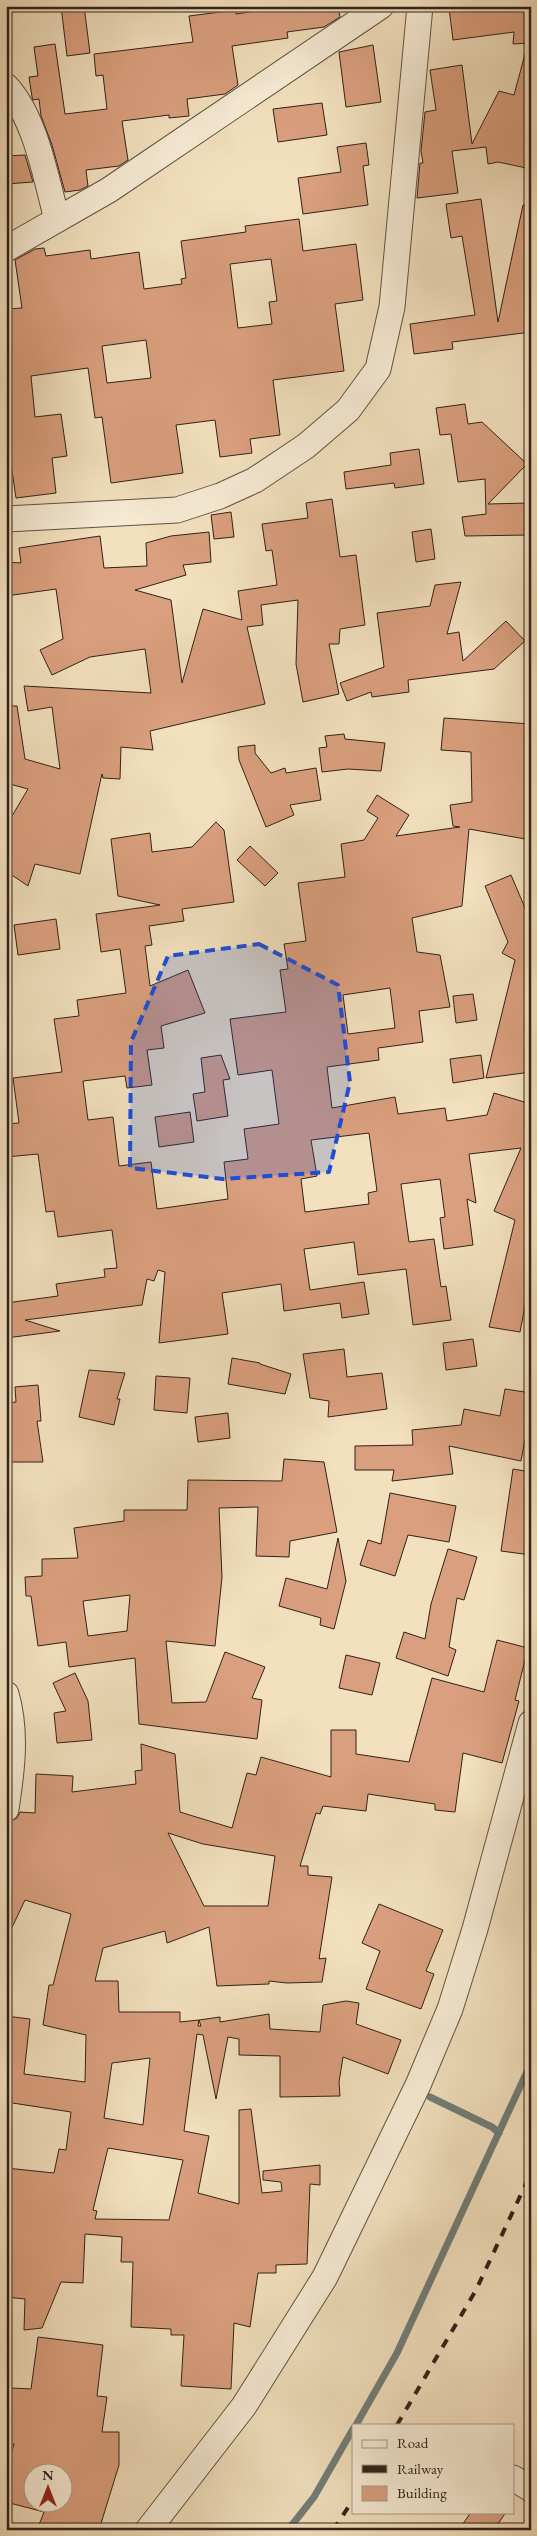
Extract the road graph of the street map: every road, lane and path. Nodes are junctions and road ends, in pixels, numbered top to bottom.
1 (381, 6) edge
2 (420, 6) edge
3 (6, 86) edge
4 (57, 220) junction
5 (6, 249) edge
6 (6, 519) edge
7 (6, 1694) edge
8 (531, 1724) edge
9 (6, 1809) edge
10 (514, 2479) edge
11 (531, 2489) edge
12 (148, 2530) edge

1 - 4 street
2 - 6 street
3 - 4 street
4 - 5 street
7 - 9 street
8 - 12 street
10 - 11 street

